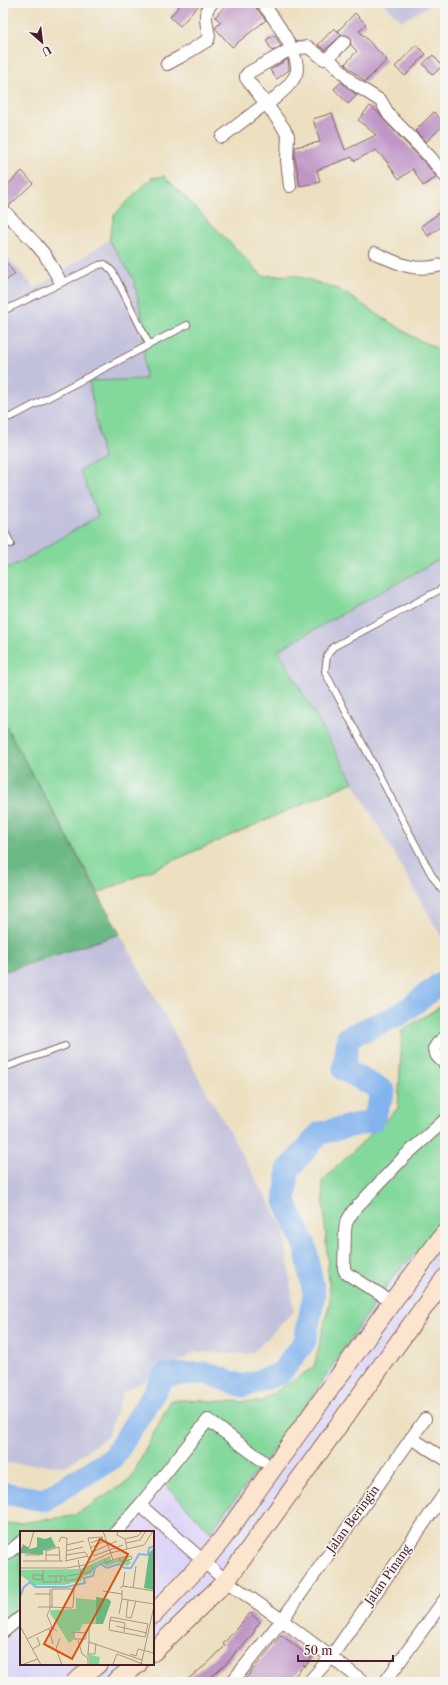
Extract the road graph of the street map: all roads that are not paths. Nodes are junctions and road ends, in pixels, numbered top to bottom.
1 (212, 3) edge
2 (262, 3) edge
3 (344, 42) dead end
4 (291, 48) junction
5 (328, 58) junction
6 (167, 64) dead end
7 (266, 104) junction
8 (222, 137) dead end
9 (445, 176) edge
10 (290, 186) dead end
11 (3, 210) edge
12 (375, 254) dead end
13 (445, 264) edge
14 (59, 279) dead end
15 (3, 311) edge
16 (187, 325) dead end
17 (149, 344) junction
18 (3, 417) edge
19 (3, 528) edge
20 (11, 544) dead end
21 (445, 587) edge
22 (445, 890) edge
23 (445, 1037) edge
24 (65, 1046) dead end
25 (445, 1064) edge
26 (3, 1068) edge
27 (445, 1120) edge
28 (445, 1233) edge
29 (445, 1278) edge
30 (392, 1302) junction
31 (425, 1419) dead end
32 (411, 1438) junction
33 (445, 1459) edge
34 (263, 1461) dead end
35 (445, 1493) edge
36 (140, 1505) junction
37 (117, 1531) edge
38 (20, 1543) edge
39 (3, 1557) edge
40 (206, 1564) junction
41 (223, 1578) junction
42 (445, 1598) edge
43 (154, 1614) edge
44 (20, 1619) edge
45 (282, 1620) junction
46 (3, 1632) edge
47 (154, 1651) edge
48 (331, 1656) junction
49 (97, 1665) edge
50 (137, 1665) edge
51 (75, 1682) edge
52 (115, 1682) edge
53 (232, 1682) edge
54 (309, 1682) edge
55 (364, 1682) edge
56 (385, 1682) edge

1 - 6 street
2 - 4 street
3 - 5 street
4 - 5 street
4 - 7 street
4 - 7 street
5 - 9 street
7 - 8 street
7 - 10 street
11 - 14 street
12 - 13 street
15 - 17 lane
16 - 17 lane
17 - 18 lane
19 - 20 lane
21 - 22 lane
23 - 25 street
24 - 26 lane
27 - 30 street
28 - 30 main road
29 - 41 main road
30 - 40 main road
31 - 32 street, Jalan Beringin
32 - 33 street
32 - 45 street, Jalan Beringin
34 - 36 street
35 - 48 street, Jalan Pinang
36 - 37 street
36 - 40 street
38 - 39 street
40 - 41 street
40 - 43 main road
41 - 45 street
41 - 47 main road
42 - 56 street
44 - 46 street
45 - 48 street
45 - 53 street, Jalan Beringin
48 - 54 street, Jalan Pinang
48 - 55 street
49 - 51 main road
50 - 52 main road

